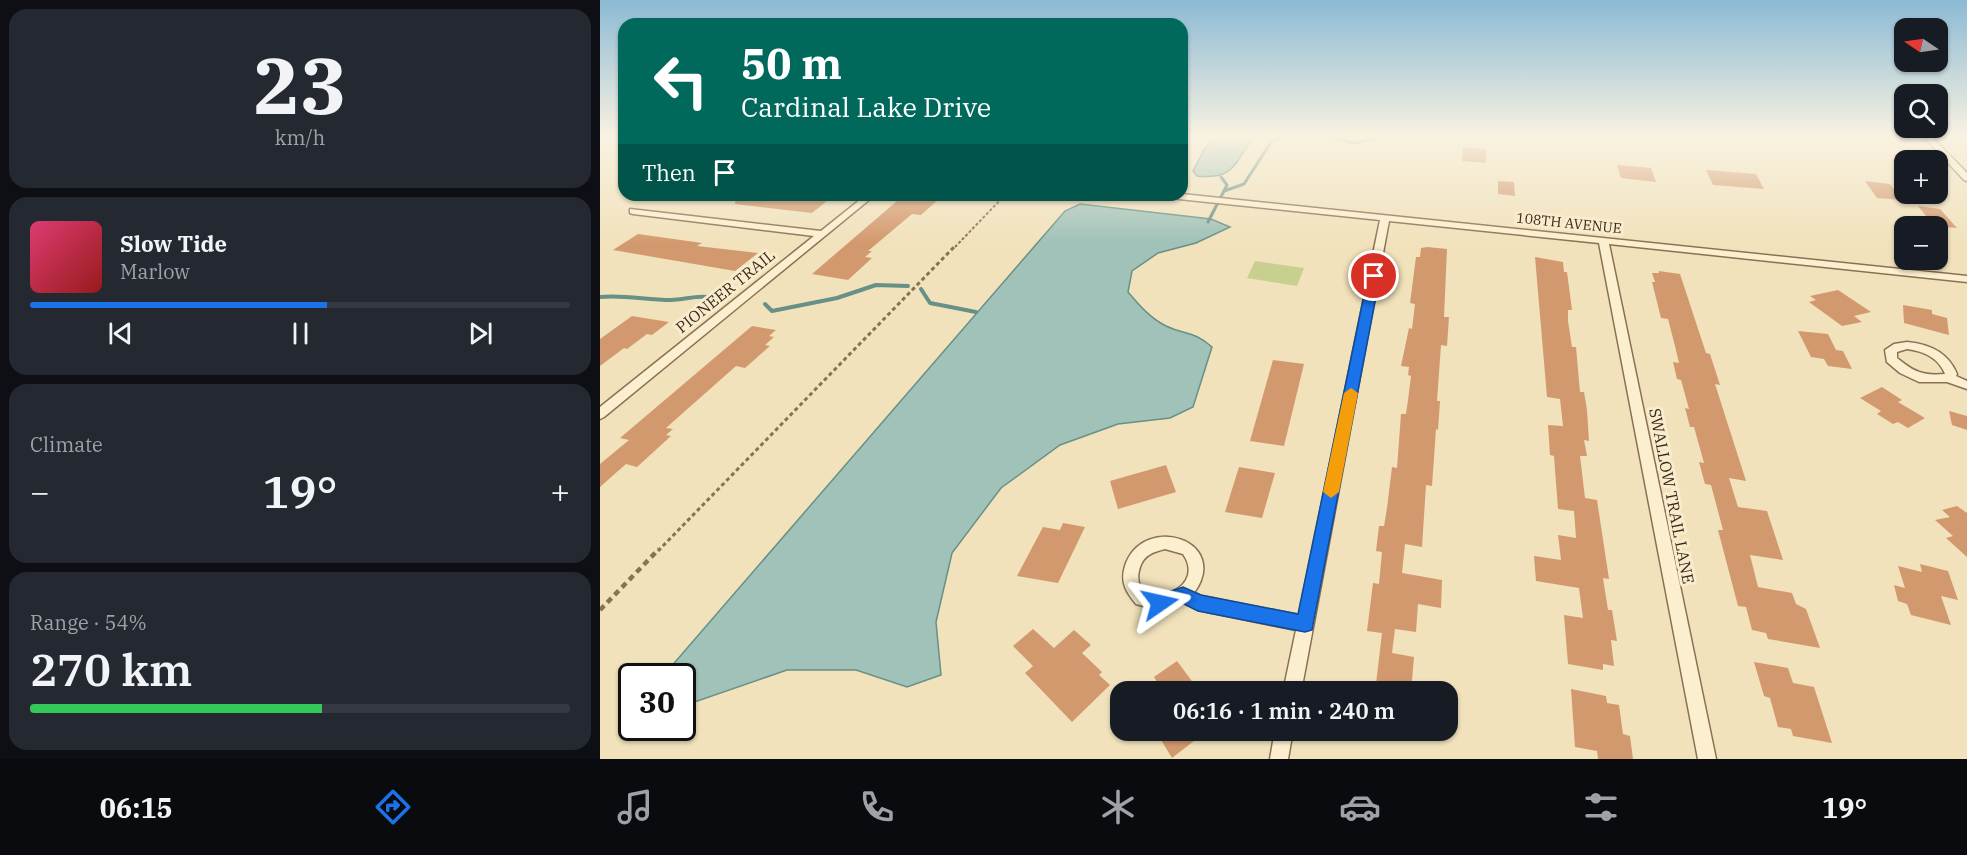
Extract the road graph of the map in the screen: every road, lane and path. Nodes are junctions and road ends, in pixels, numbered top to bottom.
1 (1188, 197) edge
2 (864, 201) edge
3 (999, 201) edge
4 (633, 211) dead end
5 (1385, 217) junction
6 (823, 234) junction
7 (1603, 240) junction
8 (1967, 279) edge
9 (1948, 378) junction
10 (1967, 385) edge
11 (600, 414) edge
12 (1183, 595) junction
13 (600, 610) edge
14 (1305, 624) junction
15 (1294, 681) edge
16 (1282, 741) edge
17 (1279, 759) edge
18 (1707, 759) edge

1 - 5 street, 108TH AVENUE
2 - 6 street, PIONEER TRAIL
3 - 13 path
4 - 6 street
5 - 7 street, 108TH AVENUE
5 - 14 street
6 - 11 street, PIONEER TRAIL
7 - 8 street, 108TH AVENUE
7 - 18 street, SWALLOW TRAIL LANE
9 - 9 street
9 - 10 street
12 - 12 street
12 - 14 street
14 - 15 street
16 - 17 street

